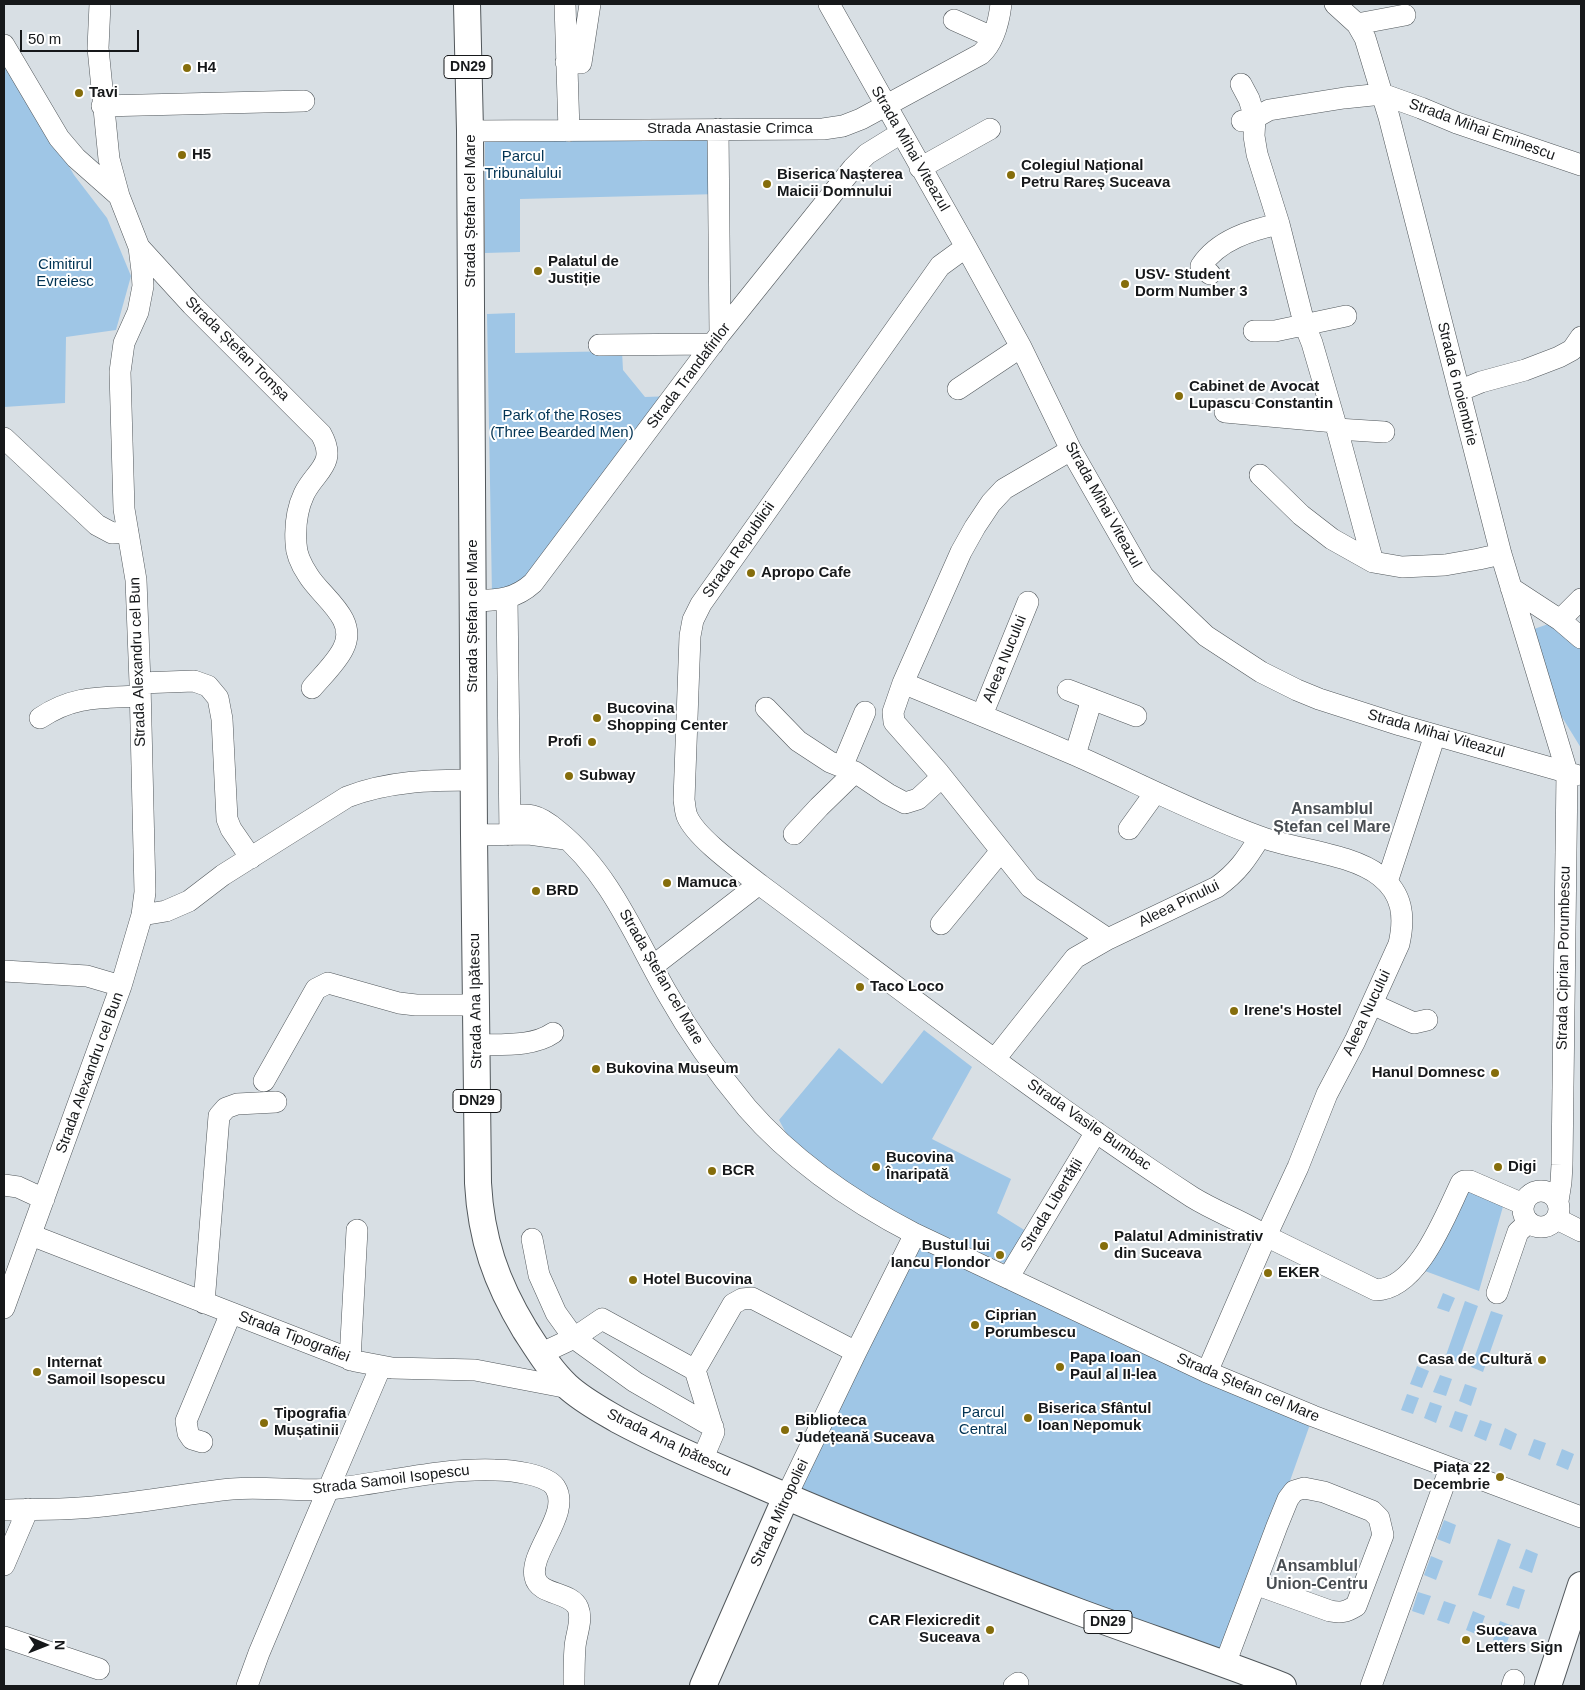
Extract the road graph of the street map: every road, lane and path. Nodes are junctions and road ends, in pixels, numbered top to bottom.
1 (100, 4) edge
2 (467, 4) edge
3 (565, 4) edge
4 (590, 4) edge
5 (829, 4) edge
6 (1001, 4) edge
7 (1335, 4) edge
8 (1405, 15) dead end
9 (954, 20) dead end
10 (1357, 24) junction
11 (992, 37) junction
12 (4, 46) edge
13 (566, 62) junction
14 (1242, 84) dead end
15 (1382, 94) junction
16 (304, 101) dead end
17 (102, 106) junction
18 (886, 106) junction
19 (1248, 120) junction
20 (990, 129) dead end
21 (718, 130) junction
22 (470, 131) junction
23 (569, 131) junction
24 (900, 133) junction
25 (1581, 165) edge
26 (920, 168) junction
27 (119, 196) junction
28 (1278, 224) junction
29 (139, 247) junction
30 (966, 247) junction
31 (1210, 274) dead end
32 (1346, 316) dead end
33 (1304, 324) junction
34 (1254, 331) dead end
35 (1581, 337) edge
36 (716, 339) junction
37 (599, 345) dead end
38 (1021, 347) junction
39 (958, 390) dead end
40 (1459, 391) junction
41 (1225, 412) dead end
42 (1336, 425) junction
43 (1384, 432) dead end
44 (4, 438) edge
45 (1071, 450) junction
46 (1260, 475) dead end
47 (128, 532) junction
48 (1501, 554) junction
49 (1373, 562) junction
50 (1511, 588) junction
51 (507, 598) junction
52 (1581, 599) edge
53 (473, 601) junction
54 (1028, 602) dead end
55 (1560, 620) junction
56 (1581, 638) edge
57 (903, 683) junction
58 (312, 688) dead end
59 (140, 689) junction
60 (1068, 690) dead end
61 (1092, 699) junction
62 (766, 708) dead end
63 (865, 712) dead end
64 (982, 715) junction
65 (1136, 716) dead end
66 (40, 718) dead end
67 (1435, 735) junction
68 (1075, 755) junction
69 (849, 769) junction
70 (1574, 775) edge
71 (942, 776) junction
72 (474, 780) junction
73 (1155, 793) junction
74 (510, 825) junction
75 (1128, 829) dead end
76 (794, 834) dead end
77 (474, 835) junction
78 (1260, 837) junction
79 (1001, 851) junction
80 (251, 858) junction
81 (1387, 882) junction
82 (759, 884) junction
83 (142, 915) junction
84 (940, 924) dead end
85 (1108, 939) junction
86 (653, 966) junction
87 (4, 971) edge
88 (121, 986) junction
89 (476, 1004) junction
90 (1372, 1004) junction
91 (1427, 1020) dead end
92 (553, 1033) dead end
93 (476, 1045) junction
94 (995, 1059) junction
95 (264, 1081) dead end
96 (276, 1102) dead end
97 (1096, 1132) junction
98 (1561, 1144) junction
99 (4, 1185) edge
100 (44, 1199) junction
101 (1529, 1206) junction
102 (1557, 1210) junction
103 (357, 1230) dead end
104 (1581, 1231) edge
105 (915, 1234) junction
106 (31, 1235) junction
107 (1266, 1236) junction
108 (532, 1239) dead end
109 (1008, 1278) junction
110 (1497, 1293) dead end
111 (204, 1303) junction
112 (4, 1308) edge
113 (232, 1313) junction
114 (574, 1338) junction
115 (856, 1352) junction
116 (540, 1354) junction
117 (350, 1360) junction
118 (381, 1366) junction
119 (695, 1370) junction
120 (1207, 1372) junction
121 (569, 1388) junction
122 (713, 1427) junction
123 (202, 1442) dead end
124 (702, 1460) junction
125 (1450, 1468) junction
126 (329, 1489) junction
127 (786, 1497) junction
128 (28, 1509) junction
129 (4, 1510) edge
130 (1581, 1517) edge
131 (4, 1565) edge
132 (1255, 1584) junction
133 (1581, 1585) edge
134 (4, 1637) edge
135 (1225, 1664) junction
136 (99, 1669) dead end
137 (1247, 1680) edge
138 (247, 1686) edge
139 (574, 1686) edge
140 (703, 1686) edge
141 (1283, 1686) edge
142 (1371, 1686) edge
143 (1548, 1686) edge

1 - 17 street, Strada Alexandru cel Bun
2 - 22 main road, Strada Ștefan cel Mare / DN29
3 - 13 street
4 - 13 street
5 - 18 street, Strada Mihai Viteazul
6 - 11 street
7 - 10 street, Strada 6 noiembrie
8 - 10 street
9 - 11 street
10 - 15 street, Strada 6 noiembrie
11 - 18 street, Strada Anastasie Crimca
12 - 27 street
13 - 23 street
14 - 19 street
15 - 19 street
15 - 25 street, Strada Mihai Eminescu
15 - 40 street, Strada 6 noiembrie
16 - 17 street
17 - 27 street, Strada Alexandru cel Bun
18 - 21 street, Strada Anastasie Crimca
18 - 24 street, Strada Mihai Viteazul
19 - 28 street
20 - 26 street
21 - 23 street, Strada Anastasie Crimca
21 - 36 street
22 - 23 street, Strada Anastasie Crimca
22 - 53 main road, Strada Ștefan cel Mare / DN29
24 - 26 street, Strada Mihai Viteazul
24 - 36 street, Strada Trandafirilor
26 - 30 street, Strada Mihai Viteazul
27 - 29 street, Strada Alexandru cel Bun
28 - 31 street
28 - 33 street
29 - 47 street, Strada Alexandru cel Bun
29 - 58 street, Strada Ștefan Tomșa
30 - 38 street, Strada Mihai Viteazul
30 - 82 street, Strada Republicii
32 - 33 street
33 - 34 street
33 - 42 street
35 - 40 street
36 - 37 street
36 - 51 street, Strada Trandafirilor
38 - 39 street
38 - 45 street, Strada Mihai Viteazul
40 - 48 street, Strada 6 noiembrie
41 - 42 street
42 - 43 street
42 - 49 street
44 - 47 street
45 - 57 street
45 - 67 street, Strada Mihai Viteazul
46 - 49 street
47 - 59 street, Strada Alexandru cel Bun
48 - 49 street
48 - 50 street, Strada 6 noiembrie
50 - 55 street
50 - 70 street, Strada 6 noiembrie
51 - 53 street, Strada Trandafirilor
51 - 74 street
52 - 55 street
53 - 72 main road, Strada Ștefan cel Mare / DN29
54 - 64 street, Aleea Nucului
55 - 56 street
57 - 64 street, Aleea Nucului
57 - 71 street
59 - 66 street
59 - 80 street
59 - 83 street, Strada Alexandru cel Bun
60 - 61 street
61 - 65 street
61 - 68 street
62 - 69 street
63 - 69 street
64 - 68 street, Aleea Nucului
67 - 70 street, Strada Mihai Viteazul
67 - 81 street
68 - 73 street, Aleea Nucului
69 - 71 street
69 - 76 street
70 - 98 street, Strada Ciprian Porumbescu
71 - 79 street
72 - 77 main road, Strada Ștefan cel Mare / DN29
72 - 80 street
73 - 75 street
73 - 78 street, Aleea Nucului
74 - 77 street
74 - 86 street, Strada Ștefan cel Mare
77 - 89 main road, Strada Ana Ipătescu / DN29
78 - 81 street, Aleea Nucului
78 - 85 street, Aleea Pinului
79 - 84 street
79 - 85 street
80 - 83 street
81 - 90 street, Aleea Nucului
82 - 86 street
82 - 94 street, Strada Vasile Bumbac
83 - 88 street, Strada Alexandru cel Bun
85 - 94 street, Aleea Pinului
86 - 105 street, Strada Ștefan cel Mare
87 - 88 street
88 - 100 street, Strada Alexandru cel Bun
89 - 93 main road, Strada Ana Ipătescu / DN29
89 - 95 street
90 - 91 street
90 - 107 street, Aleea Nucului
92 - 93 street
93 - 116 main road, Strada Ana Ipătescu / DN29
94 - 97 street, Strada Vasile Bumbac
96 - 111 street
97 - 107 street, Strada Vasile Bumbac
97 - 109 street, Strada Libertății
98 - 101 street, Strada Ciprian Porumbescu
98 - 102 street, Strada Ciprian Porumbescu
99 - 100 street
100 - 106 street, Strada Alexandru cel Bun
101 - 102 street
101 - 102 street
101 - 107 street, Strada Vasile Bumbac
101 - 110 street, Strada Ciprian Porumbescu
102 - 104 street
103 - 117 street
105 - 109 street, Strada Ștefan cel Mare
105 - 115 street, Strada Mitropoliei
106 - 111 street, Strada Tipografiei
106 - 112 street, Strada Alexandru cel Bun
107 - 120 street, Aleea Nucului
108 - 114 street
109 - 120 street, Strada Ștefan cel Mare
111 - 113 street, Strada Tipografiei
113 - 117 street, Strada Tipografiei
113 - 123 street
114 - 116 street
114 - 119 street
114 - 122 street
115 - 119 street
115 - 127 street, Strada Mitropoliei
116 - 121 main road, Strada Ana Ipătescu / DN29
117 - 118 street, Strada Tipografiei
118 - 121 street, Strada Tipografiei
118 - 126 street
119 - 122 street
120 - 125 street, Strada Ștefan cel Mare
121 - 124 main road, Strada Ana Ipătescu / DN29
122 - 124 street
124 - 127 main road, Strada Ana Ipătescu / DN29
125 - 130 street, Strada Ștefan cel Mare
125 - 142 street
126 - 128 street, Strada Samoil Isopescu
126 - 138 street
126 - 139 street, Strada Samoil Isopescu
127 - 135 main road, Strada Ana Ipătescu / DN29
127 - 140 main road, Strada Mitropoliei
128 - 129 street, Strada Samoil Isopescu
128 - 131 street
132 - 132 street
132 - 135 street
133 - 143 main road
134 - 136 street
135 - 137 main road, Strada Ana Ipătescu / DN29
137 - 141 main road, Strada Ana Ipătescu / DN29

